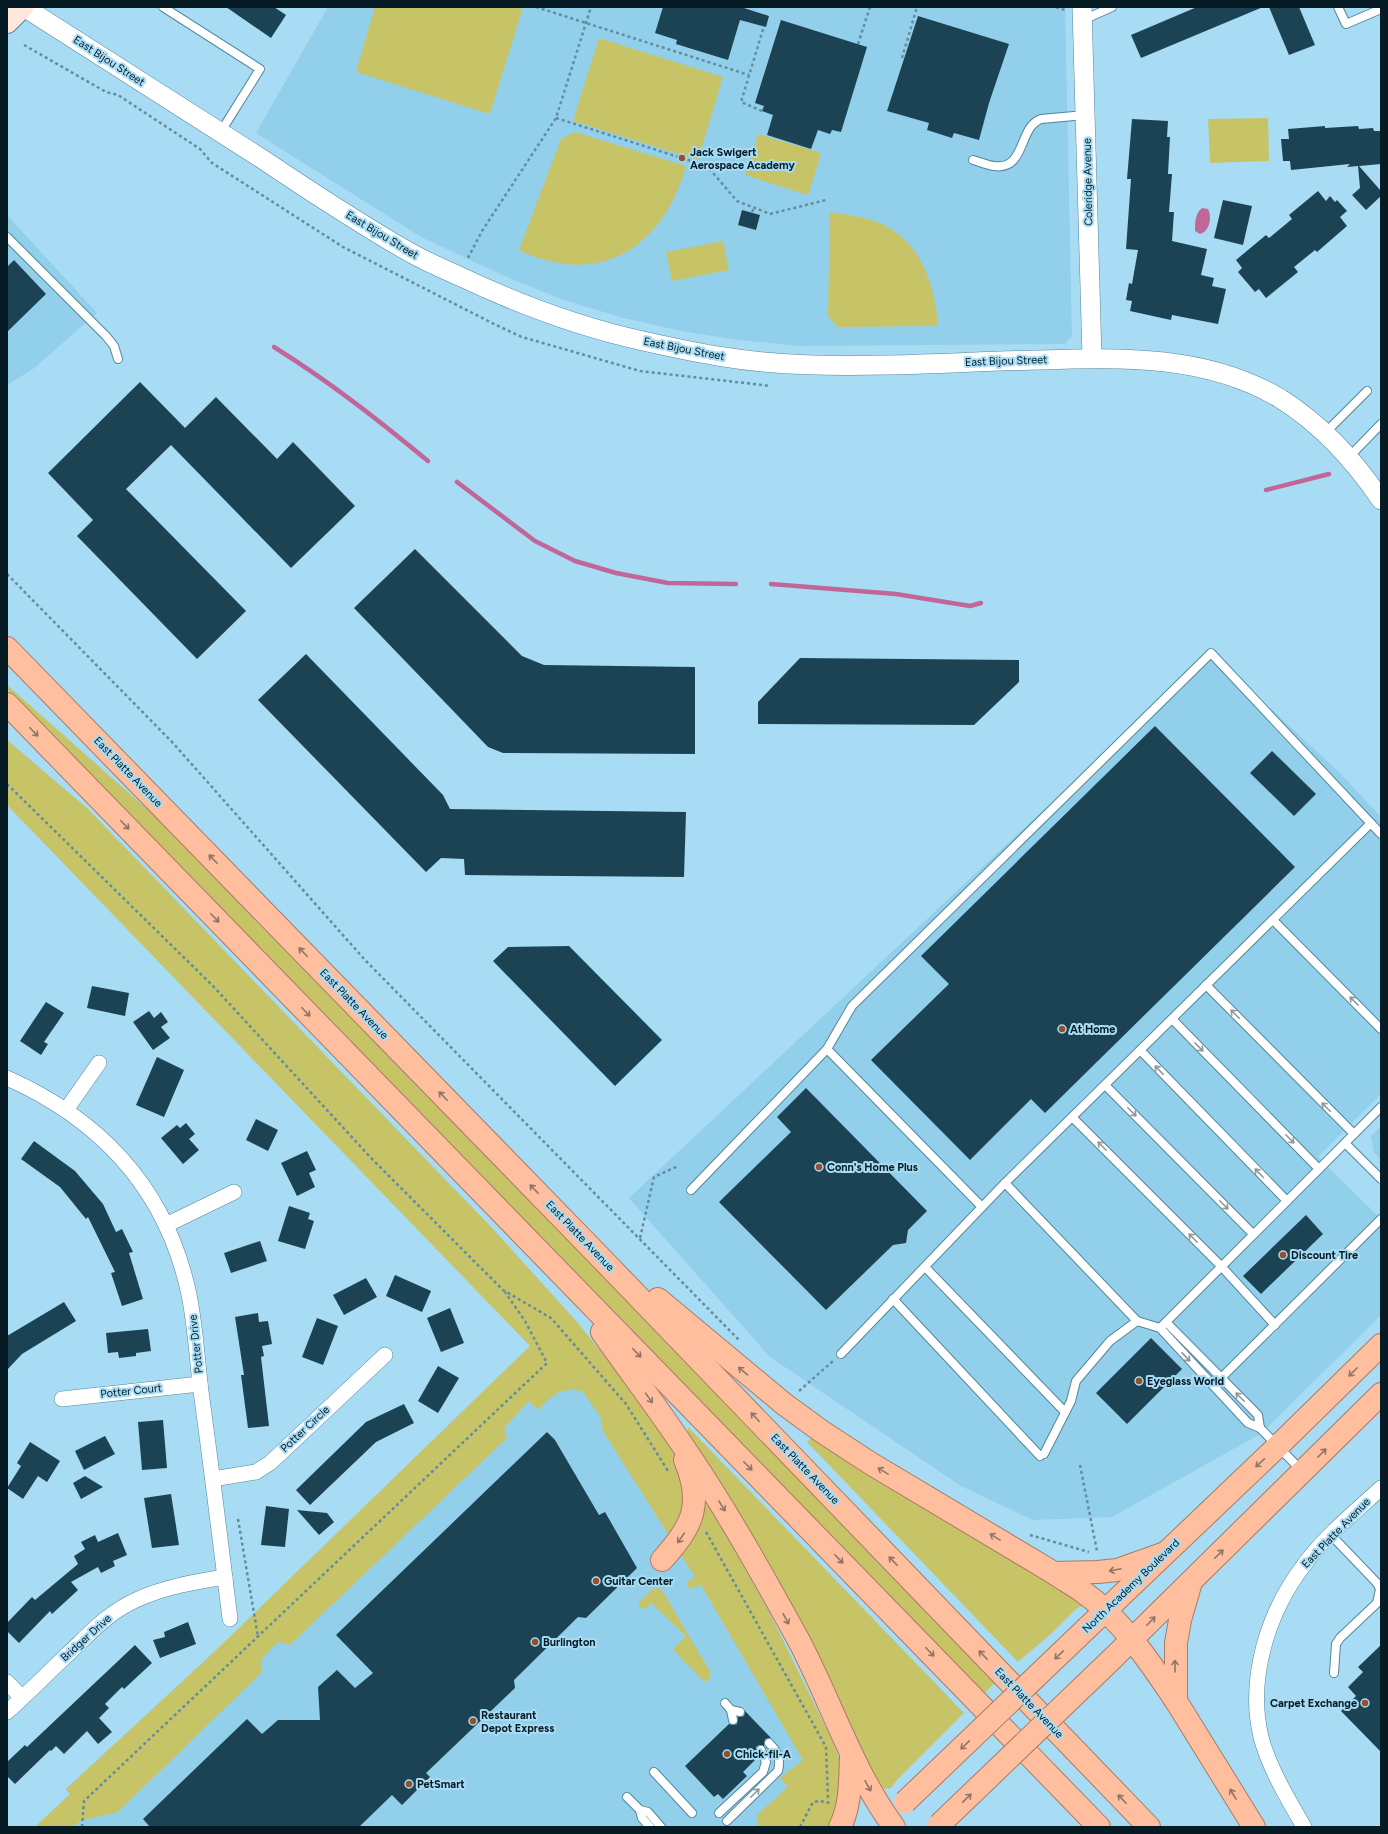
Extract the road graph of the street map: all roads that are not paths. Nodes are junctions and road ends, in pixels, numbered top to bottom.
1 (23, 7) edge
2 (163, 7) edge
3 (1112, 7) edge
4 (1338, 7) edge
5 (1381, 9) edge
6 (1083, 13) edge
7 (7, 22) edge
8 (1086, 115) junction
9 (220, 133) junction
10 (973, 160) dead end
11 (7, 237) edge
12 (1092, 358) junction
13 (118, 359) dead end
14 (1367, 391) dead end
15 (1381, 424) edge
16 (1324, 433) junction
17 (1348, 457) junction
18 (1381, 500) edge
19 (7, 648) edge
20 (7, 704) edge
21 (1371, 823) junction
22 (1381, 834) edge
23 (1273, 920) junction
24 (1206, 985) junction
25 (1172, 1019) junction
26 (1381, 1029) edge
27 (827, 1049) junction
28 (1140, 1050) junction
29 (99, 1063) dead end
30 (7, 1078) edge
31 (1105, 1085) junction
32 (1381, 1108) edge
33 (66, 1110) junction
34 (1072, 1117) junction
35 (1354, 1134) junction
36 (1345, 1143) junction
37 (1319, 1169) junction
38 (1381, 1179) edge
39 (1005, 1183) junction
40 (691, 1190) dead end
41 (234, 1192) dead end
42 (1287, 1201) junction
43 (982, 1207) junction
44 (1381, 1219) edge
45 (166, 1225) junction
46 (1253, 1234) junction
47 (600, 1257) junction
48 (551, 1265) junction
49 (1221, 1266) junction
50 (925, 1267) junction
51 (893, 1299) junction
52 (1137, 1321) junction
53 (1163, 1325) junction
54 (1275, 1325) junction
55 (1381, 1345) edge
56 (841, 1354) road end
57 (386, 1355) dead end
58 (1221, 1378) junction
59 (200, 1384) junction
60 (1381, 1394) edge
61 (62, 1399) dead end
62 (1065, 1412) junction
63 (1260, 1428) junction
64 (675, 1435) junction
65 (1278, 1446) junction
66 (1303, 1472) junction
67 (213, 1480) junction
68 (1381, 1488) edge
69 (1331, 1535) junction
70 (1165, 1553) junction
71 (662, 1560) dead end
72 (1054, 1573) junction
73 (225, 1577) junction
74 (1192, 1581) junction
75 (1105, 1611) junction
76 (230, 1619) dead end
77 (1132, 1640) junction
78 (1334, 1673) dead end
79 (7, 1682) edge
80 (22, 1698) junction
81 (1176, 1701) junction
82 (725, 1703) dead end
83 (731, 1710) junction
84 (7, 1712) edge
85 (740, 1712) dead end
86 (732, 1720) dead end
87 (769, 1743) dead end
88 (761, 1750) dead end
89 (851, 1753) junction
90 (654, 1772) dead end
91 (627, 1797) dead end
92 (640, 1810) junction
93 (692, 1813) dead end
94 (720, 1813) dead end
95 (727, 1821) dead end
96 (887, 1824) edge
97 (938, 1826) edge
98 (650, 1827) edge
99 (661, 1827) edge
100 (840, 1827) edge
101 (1099, 1827) edge
102 (1149, 1827) edge
103 (1254, 1827) edge
104 (1304, 1827) edge

1 - 7 main road
1 - 9 street, East Bijou Street
2 - 9 lane
3 - 6 lane
4 - 5 lane
6 - 8 street, Coleridge Avenue
8 - 10 lane
8 - 12 street, Coleridge Avenue
9 - 12 street, East Bijou Street
11 - 13 lane
12 - 16 street, East Bijou Street
14 - 16 lane
15 - 17 lane
16 - 17 street, East Bijou Street
17 - 18 street, East Bijou Street
47 -> 19 highway, East Platte Avenue
20 -> 48 highway
21 - 22 lane
21 - 23 lane
21 - 27 lane
23 - 24 lane
26 -> 23 lane
24 - 25 lane
35 -> 24 lane
25 - 28 lane
25 -> 37 lane
27 - 40 lane
27 - 43 lane
28 - 31 lane
42 -> 28 lane
29 - 33 street
30 - 33 street, Potter Drive
31 - 34 lane
31 -> 46 lane
32 - 35 lane
33 - 45 street, Potter Drive
34 - 39 lane
49 -> 34 lane
35 - 36 lane
36 - 37 lane
36 - 38 lane
37 - 42 lane
39 - 43 lane
39 - 52 lane
41 - 45 street
42 - 46 lane
43 - 50 lane
44 - 54 lane
45 - 59 street, Potter Drive
46 - 49 lane
72 -> 47 highway
102 -> 47 highway, East Platte Avenue
48 -> 64 highway
48 -> 101 highway
49 - 53 lane
49 - 54 lane
50 - 51 lane
50 - 62 lane
51 - 56 lane
51 - 62 lane
52 - 53 lane
52 - 62 lane
53 - 58 lane
53 -> 63 lane
54 - 58 lane
55 -> 65 highway, North Academy Boulevard
57 - 67 street, Potter Circle
63 -> 58 lane
59 - 61 street, Potter Court
59 - 67 street, Potter Drive
66 -> 60 highway
63 - 65 lane
64 -> 71 highway
64 -> 89 highway
65 - 66 lane
65 -> 70 highway, North Academy Boulevard
74 -> 66 highway
67 - 73 street, Potter Drive
68 - 69 street, East Platte Avenue
69 - 78 lane
69 - 104 street, East Platte Avenue
70 -> 72 highway
70 - 75 highway, North Academy Boulevard
72 - 75 highway
73 - 76 street, Potter Drive
73 - 80 street, Bridger Drive
77 -> 74 highway
81 -> 74 highway
75 - 77 highway
75 -> 96 highway, North Academy Boulevard, bridge
77 - 81 highway
97 -> 77 highway, bridge
79 - 80 street
80 - 84 street, Bridger Drive
103 -> 81 highway
82 - 83 lane
83 - 85 lane
83 - 86 lane
95 -> 87 lane
88 - 94 lane
89 -> 96 highway
89 - 100 highway
90 - 93 lane
91 - 92 lane
92 - 98 lane
92 - 99 lane

